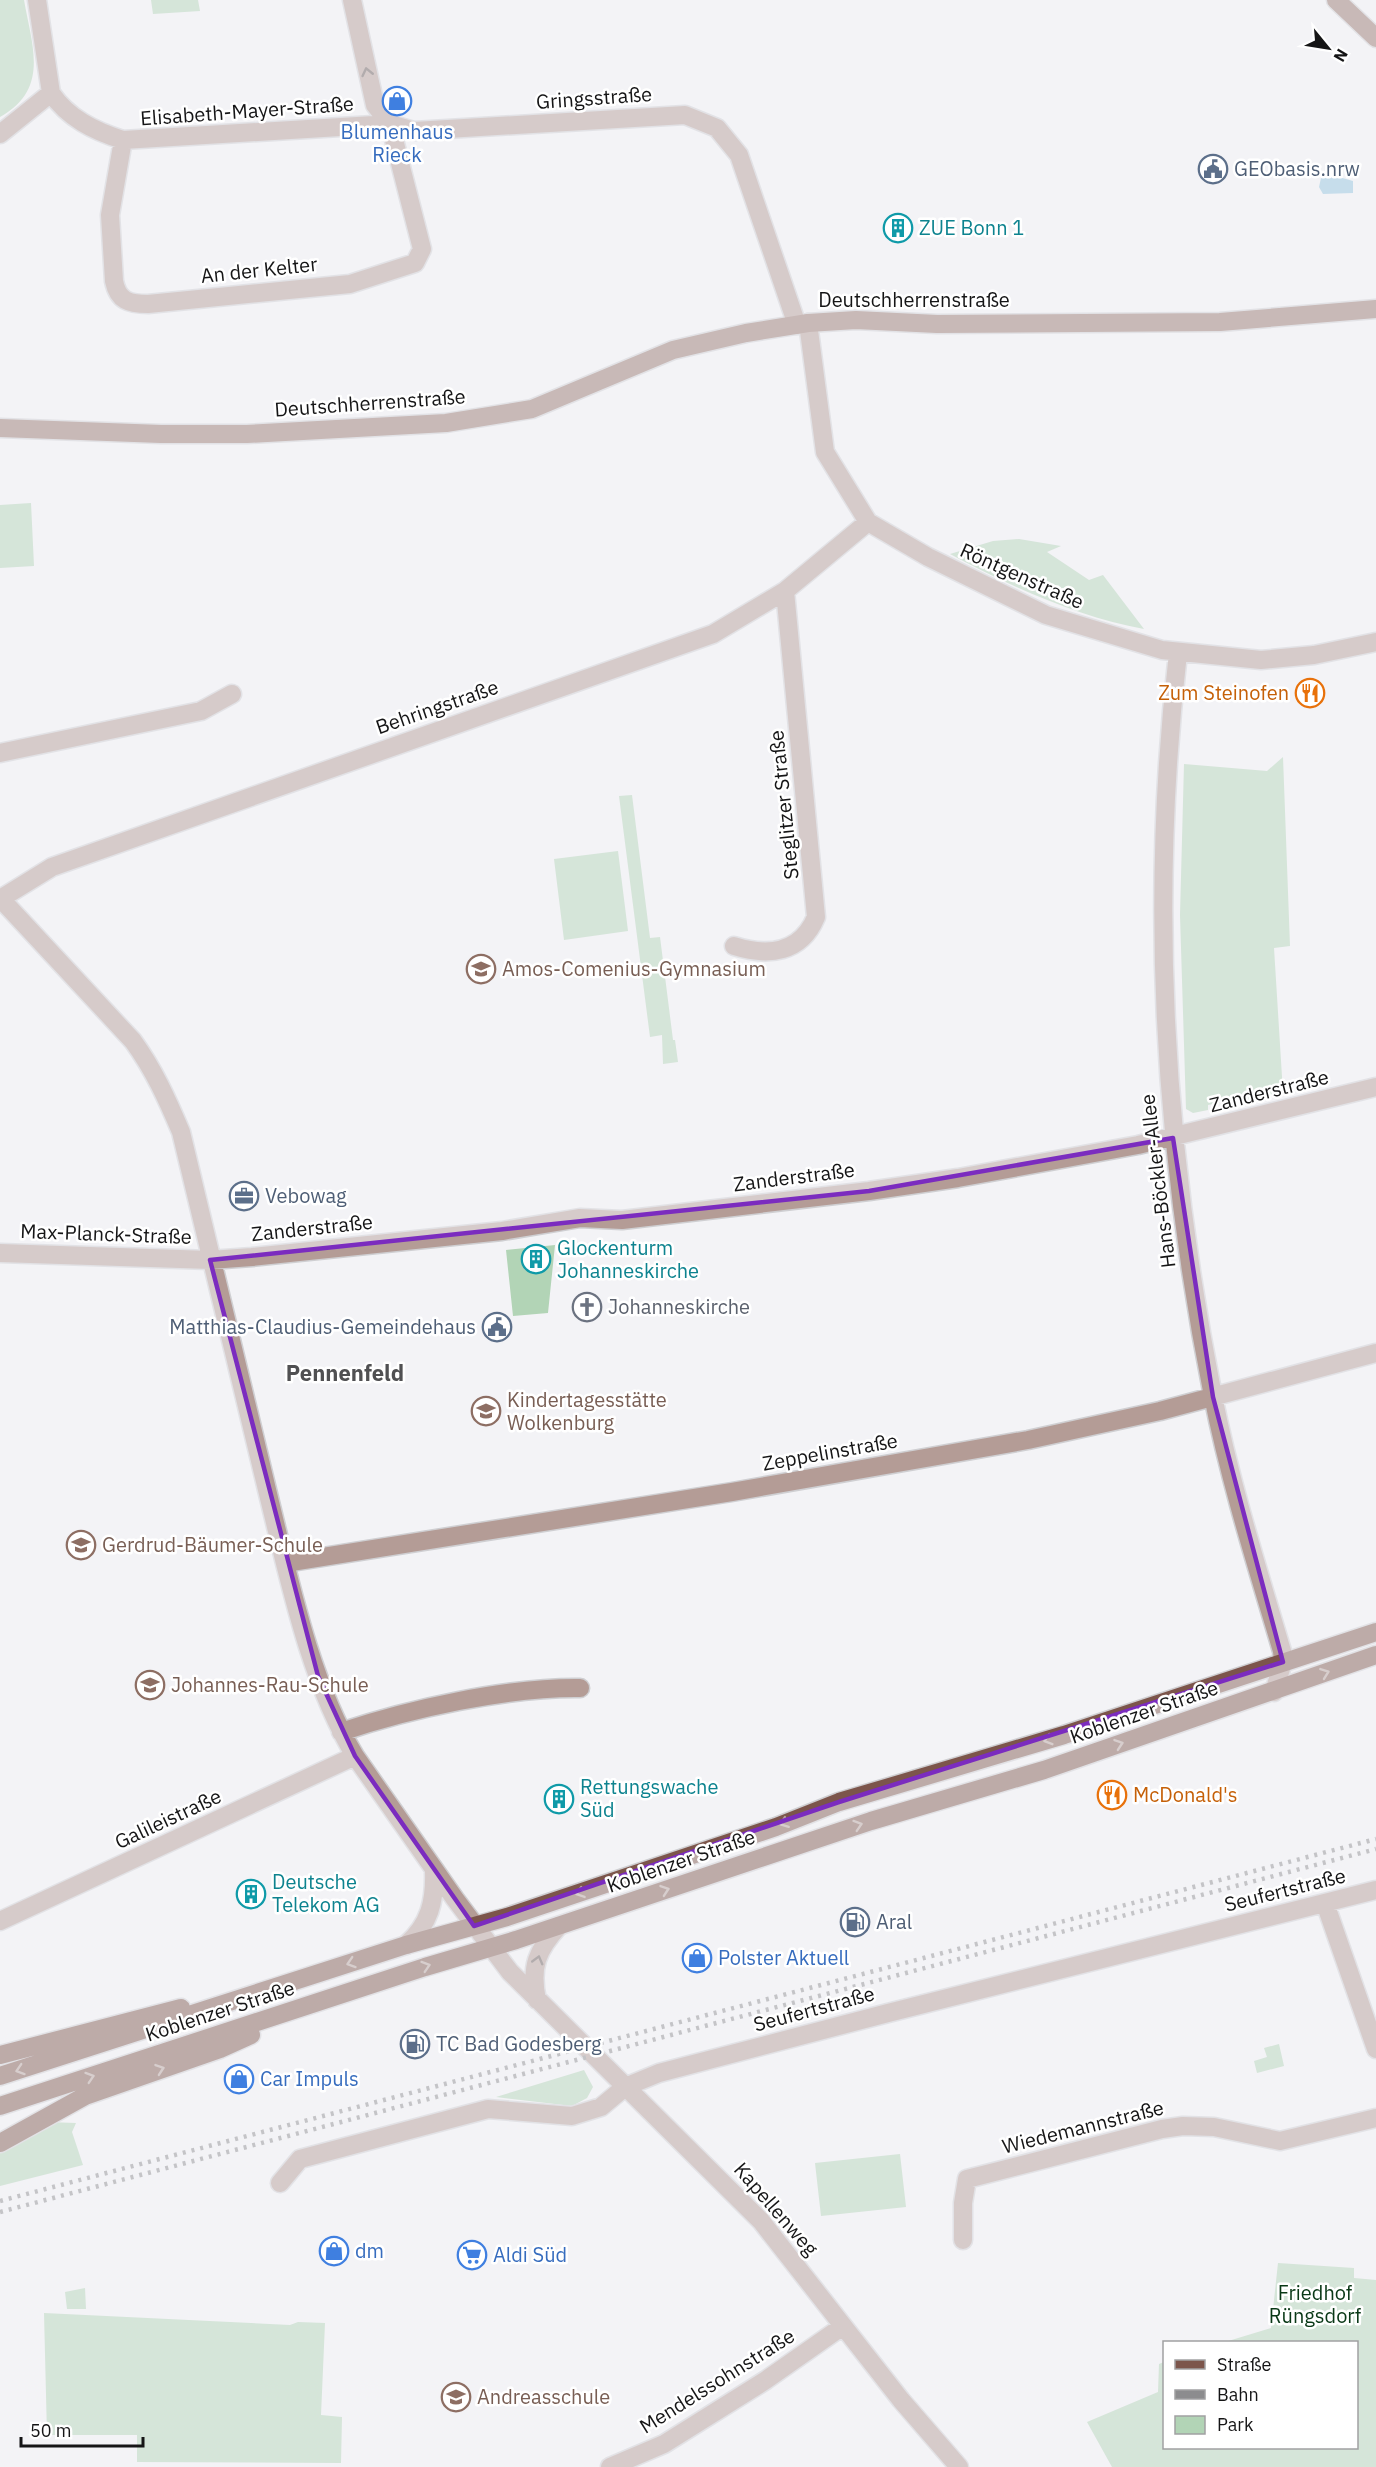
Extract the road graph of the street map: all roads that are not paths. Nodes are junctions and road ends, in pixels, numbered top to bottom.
1 (37, 0) edge
2 (352, 0) edge
3 (1336, 0) edge
4 (1376, 38) edge
5 (51, 93) junction
6 (390, 124) junction
7 (0, 134) edge
8 (123, 140) junction
9 (1376, 309) edge
10 (803, 324) junction
11 (0, 428) edge
12 (868, 522) junction
13 (785, 591) junction
14 (1376, 642) edge
15 (1178, 653) junction
16 (232, 694) dead end
17 (0, 753) edge
18 (0, 898) edge
19 (734, 946) dead end
20 (1376, 1087) edge
21 (1173, 1138) junction
22 (0, 1253) edge
23 (210, 1260) junction
24 (1376, 1353) edge
25 (1213, 1397) junction
26 (285, 1563) junction
27 (1376, 1632) edge
28 (1376, 1655) edge
29 (1283, 1662) junction
30 (580, 1688) dead end
31 (1274, 1692) junction
32 (341, 1732) junction
33 (355, 1756) junction
34 (434, 1871) junction
35 (1376, 1890) edge
36 (1325, 1903) junction
37 (0, 1921) edge
38 (474, 1926) junction
39 (559, 1926) junction
40 (406, 1945) junction
41 (490, 1948) junction
42 (537, 2000) junction
43 (311, 2005) junction
44 (216, 2008) junction
45 (1376, 2049) edge
46 (0, 2055) edge
47 (0, 2076) edge
48 (625, 2087) junction
49 (0, 2106) edge
50 (1376, 2118) edge
51 (0, 2144) edge
52 (280, 2183) dead end
53 (963, 2240) dead end
54 (843, 2326) junction
55 (610, 2467) edge
56 (959, 2467) edge

1 - 5 street
6 -> 2 street
3 - 4 street
5 - 7 street
5 - 8 street, Elisabeth-Mayer-Straße
6 - 8 street, Elisabeth-Mayer-Straße
6 - 8 street, An der Kelter
6 - 10 street, Gringsstraße
9 - 10 street, Deutschherrenstraße
10 - 11 street, Deutschherrenstraße
10 - 12 street, Röntgenstraße
12 - 13 street, Behringstraße
12 - 15 street, Röntgenstraße
13 - 18 street, Behringstraße
13 - 19 street, Steglitzer Straße
14 - 15 street, Röntgenstraße
15 - 21 street, Hans-Böckler-Allee
16 - 17 street
18 - 23 street, Kapellenweg
20 - 21 street, Zanderstraße
21 - 23 street, Zanderstraße
21 - 25 street, Hans-Böckler-Allee
22 - 23 street, Max-Planck-Straße
23 - 26 street, Kapellenweg
24 - 25 street, Zeppelinstraße
25 - 26 street, Zeppelinstraße
25 - 29 street, Hans-Böckler-Allee
26 - 32 street, Kapellenweg
27 - 29 main road, Koblenzer Straße
31 -> 28 main road, Koblenzer Straße
29 - 31 street
29 -> 38 main road, Koblenzer Straße
30 - 32 street
39 -> 31 main road, Koblenzer Straße
32 - 33 street, Kapellenweg
33 - 34 street, Kapellenweg
33 - 37 street, Galileistraße
34 - 38 street, Kapellenweg
34 - 40 street
35 - 36 street, Seufertstraße
36 - 45 street
36 - 48 street, Seufertstraße
38 - 40 main road, Koblenzer Straße
38 - 41 street, Kapellenweg
39 - 41 main road, Koblenzer Straße
42 -> 39 street
40 -> 44 main road, Koblenzer Straße
41 - 42 street, Kapellenweg
43 -> 41 main road, Koblenzer Straße
42 - 48 street, Kapellenweg
49 -> 43 main road, Koblenzer Straße
51 -> 43 main road
44 - 46 main road
44 -> 47 main road, Koblenzer Straße
48 - 52 street, Seufertstraße
48 - 54 street, Kapellenweg
50 - 53 street, Wiedemannstraße
54 - 55 street, Mendelssohnstraße
54 - 56 street, Kapellenweg

